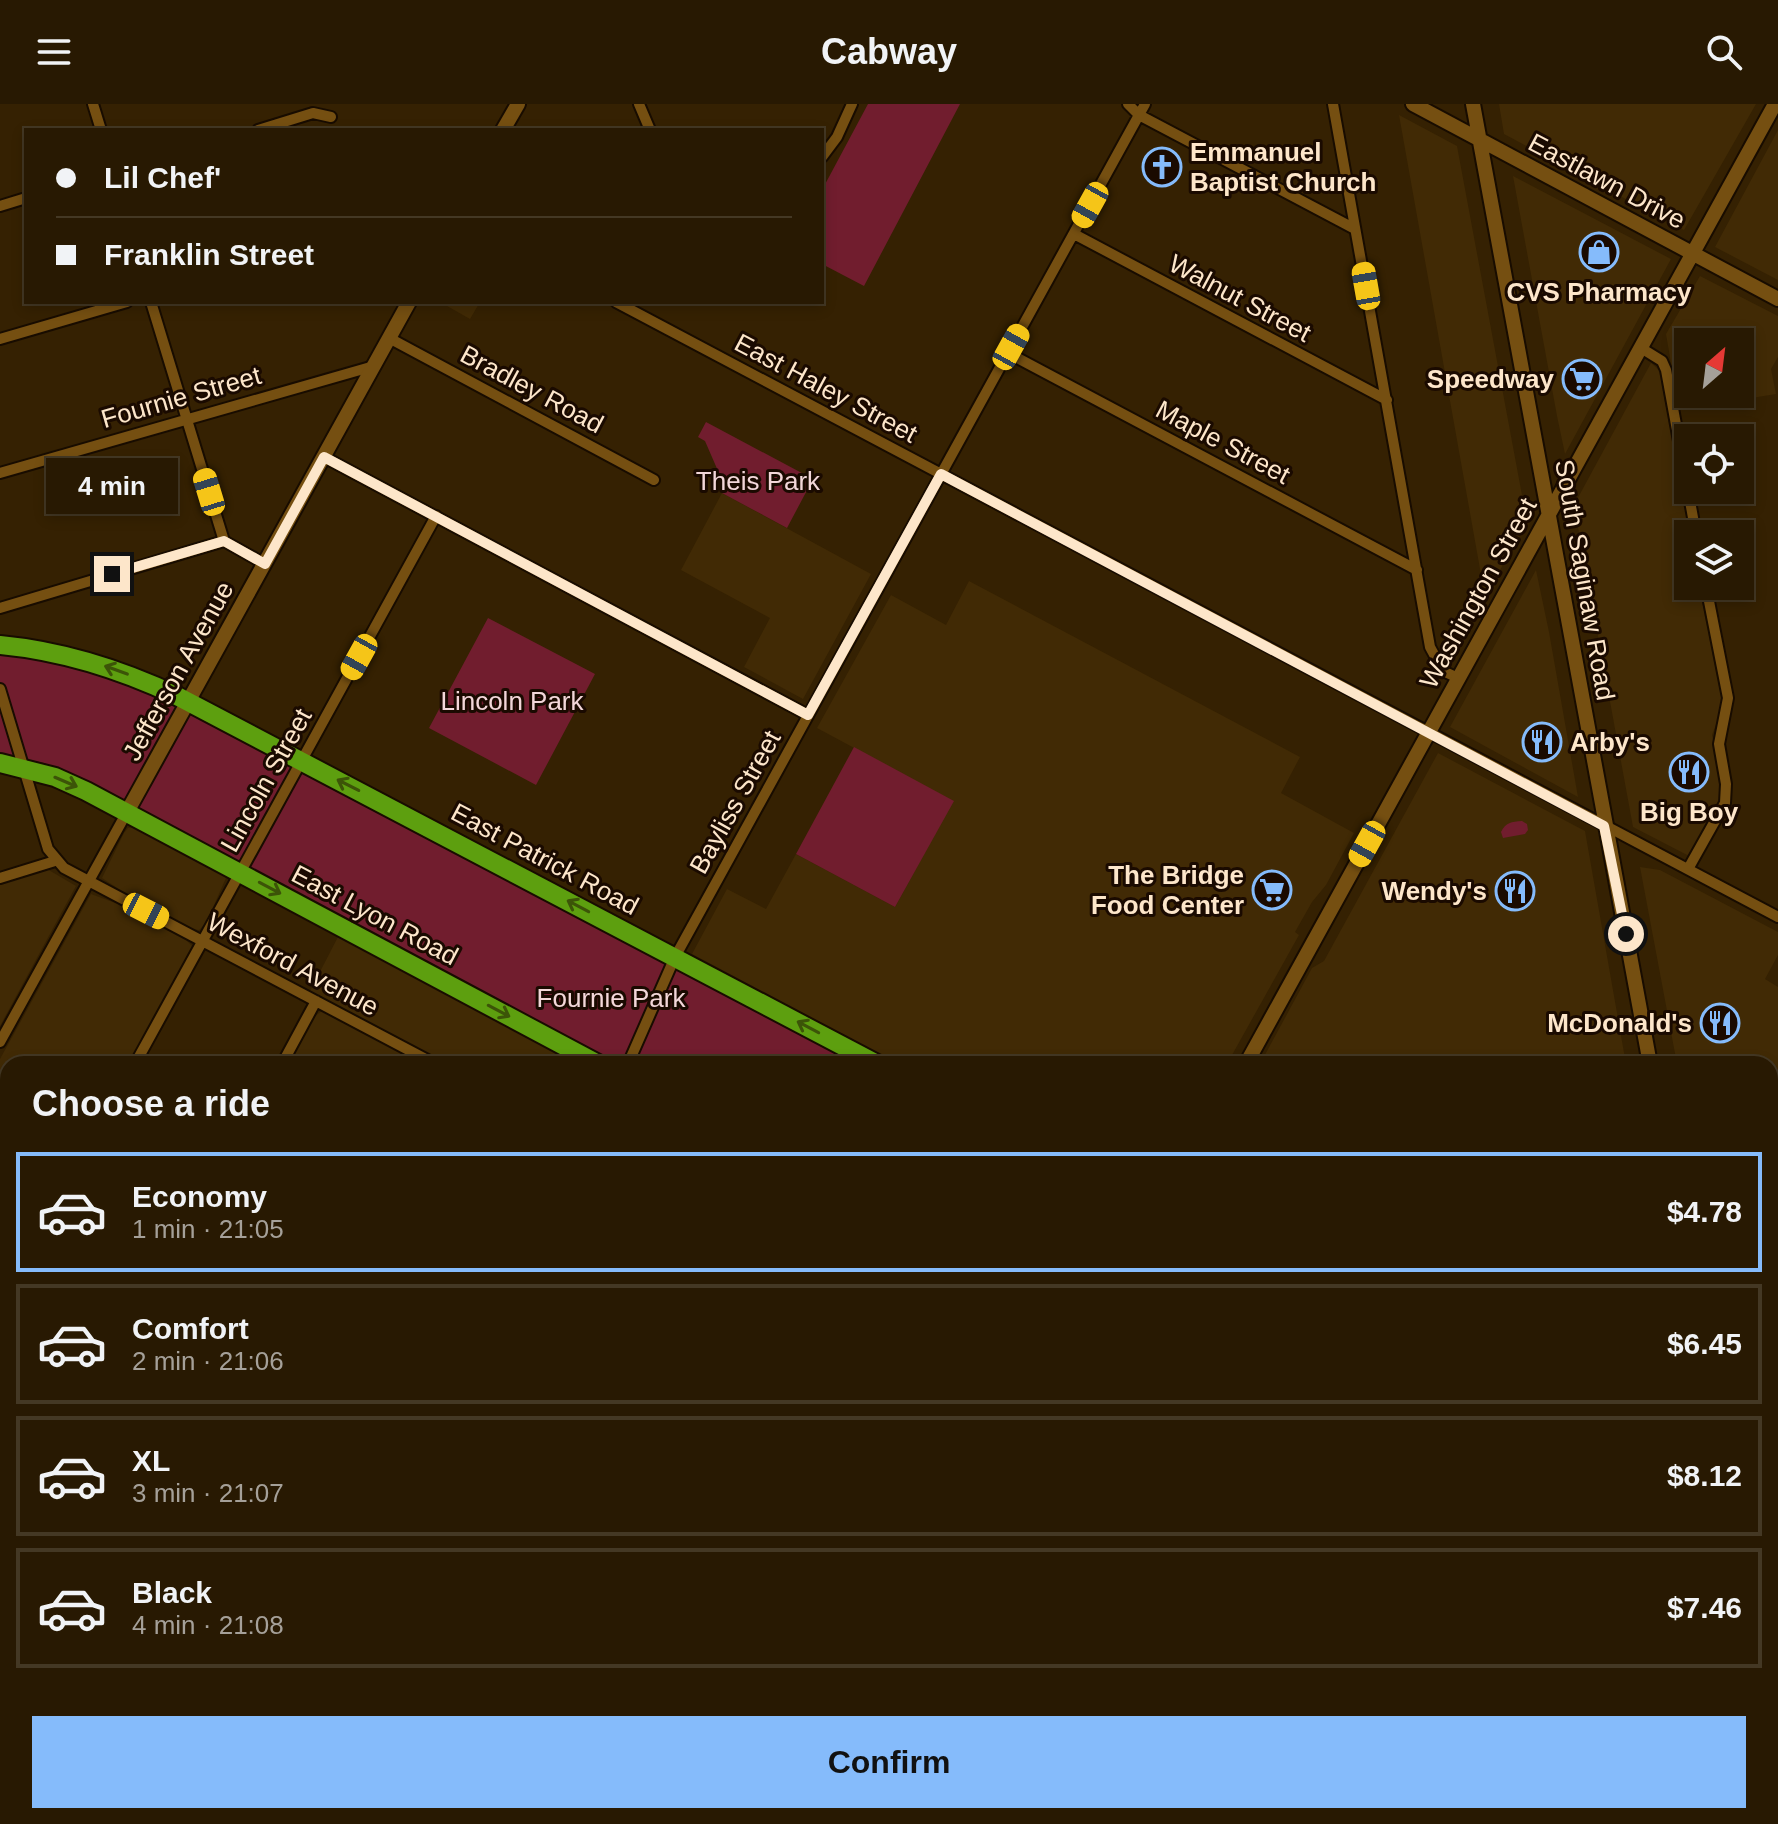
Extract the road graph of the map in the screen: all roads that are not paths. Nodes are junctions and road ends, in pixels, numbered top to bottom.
1 (93, 104) edge
2 (518, 104) edge
3 (639, 104) edge
4 (852, 104) edge
5 (1128, 104) edge
6 (1145, 104) edge
7 (1333, 104) edge
8 (1413, 104) edge
9 (1473, 104) edge
10 (1775, 104) edge
11 (1139, 115) junction
12 (331, 117) dead end
13 (100, 128) edge
14 (264, 128) edge
15 (504, 128) edge
16 (649, 128) edge
17 (1479, 140) junction
18 (824, 154) edge
19 (24, 199) edge
20 (0, 206) edge
21 (1355, 229) junction
22 (1074, 234) junction
23 (1692, 254) junction
24 (1778, 299) edge
25 (120, 304) edge
26 (152, 304) edge
27 (408, 304) edge
28 (620, 304) edge
29 (389, 338) junction
30 (0, 339) edge
31 (1641, 348) junction
32 (1008, 353) junction
33 (374, 366) junction
34 (1387, 400) junction
35 (187, 418) junction
36 (324, 457) junction
37 (0, 473) edge
38 (941, 474) junction
39 (654, 480) dead end
40 (1549, 513) junction
41 (436, 516) junction
42 (1693, 520) edge
43 (224, 541) junction
44 (265, 564) junction
45 (1417, 570) junction
46 (1709, 600) edge
47 (0, 608) edge
48 (0, 645) edge
49 (1458, 678) junction
50 (0, 689) edge
51 (188, 702) junction
52 (808, 715) junction
53 (1429, 732) junction
54 (301, 761) junction
55 (0, 763) edge
56 (24, 767) junction
57 (127, 812) junction
58 (1604, 826) junction
59 (55, 861) junction
60 (1688, 869) junction
61 (240, 872) junction
62 (0, 878) edge
63 (89, 881) junction
64 (1778, 917) edge
65 (203, 941) junction
66 (675, 957) junction
67 (316, 1001) junction
68 (0, 1042) edge
69 (139, 1056) edge
70 (286, 1056) edge
71 (420, 1056) edge
72 (583, 1056) edge
73 (632, 1056) edge
74 (862, 1056) edge
75 (1250, 1056) edge
76 (1648, 1056) edge

1 - 13 street
2 - 15 street
3 - 16 street
4 - 18 street
5 - 11 street
6 - 11 street, Bayliss Street
7 - 21 street
8 - 17 street, Eastlawn Drive
9 - 17 street, South Saginaw Road
10 - 23 street, Washington Street
11 - 21 street
11 - 22 street, Bayliss Street
12 - 14 street
17 - 23 street, Eastlawn Drive
17 - 40 street, South Saginaw Road
19 - 20 street
21 - 34 street
22 - 32 street, Bayliss Street
22 - 34 street, Walnut Street
23 - 24 street, Eastlawn Drive
23 - 31 street, Washington Street
25 - 30 street
26 - 35 street
27 - 29 street, Jefferson Avenue
28 - 38 street, East Haley Street
29 - 33 street, Jefferson Avenue
29 - 39 street, Bradley Road
31 - 40 street, Washington Street
31 - 42 street
32 - 38 street, Bayliss Street
32 - 45 street, Maple Street
33 - 35 street, Fournie Street
33 - 36 street, Jefferson Avenue
34 - 45 street
35 - 37 street, Fournie Street
35 - 43 street
36 - 41 street
36 - 44 street, Jefferson Avenue
38 - 52 street, Bayliss Street
38 - 53 street, East Haley Street
40 - 49 street, Washington Street
40 - 58 street, South Saginaw Road
41 - 52 street
41 - 54 street, Lincoln Street
43 - 44 street
43 - 47 street
44 - 51 street, Jefferson Avenue
45 - 49 street
46 - 60 street
51 -> 48 highway, East Patrick Road
49 - 53 street, Washington Street
50 - 56 street
51 - 54 highway, East Patrick Road
51 - 57 street, Jefferson Avenue
52 - 66 street, Bayliss Street
53 - 58 street, East Haley Street
53 - 75 street, Washington Street
54 - 61 street, Lincoln Street
66 -> 54 highway, East Patrick Road
55 - 56 highway, East Lyon Road
56 -> 57 highway, East Lyon Road
56 - 59 street
57 - 61 highway, East Lyon Road
57 - 63 street
58 - 60 street, East Haley Street
58 - 76 street, South Saginaw Road
59 - 62 street
59 - 63 street, Wexford Avenue
60 - 64 street, East Haley Street
61 - 65 street, Lincoln Street
61 -> 72 highway, East Lyon Road
63 - 65 street, Wexford Avenue
63 - 68 street
65 - 67 street, Wexford Avenue
65 - 69 street, Lincoln Street
66 - 73 street, Bayliss Street
74 -> 66 highway, East Patrick Road
67 - 70 street
67 - 71 street, Wexford Avenue

